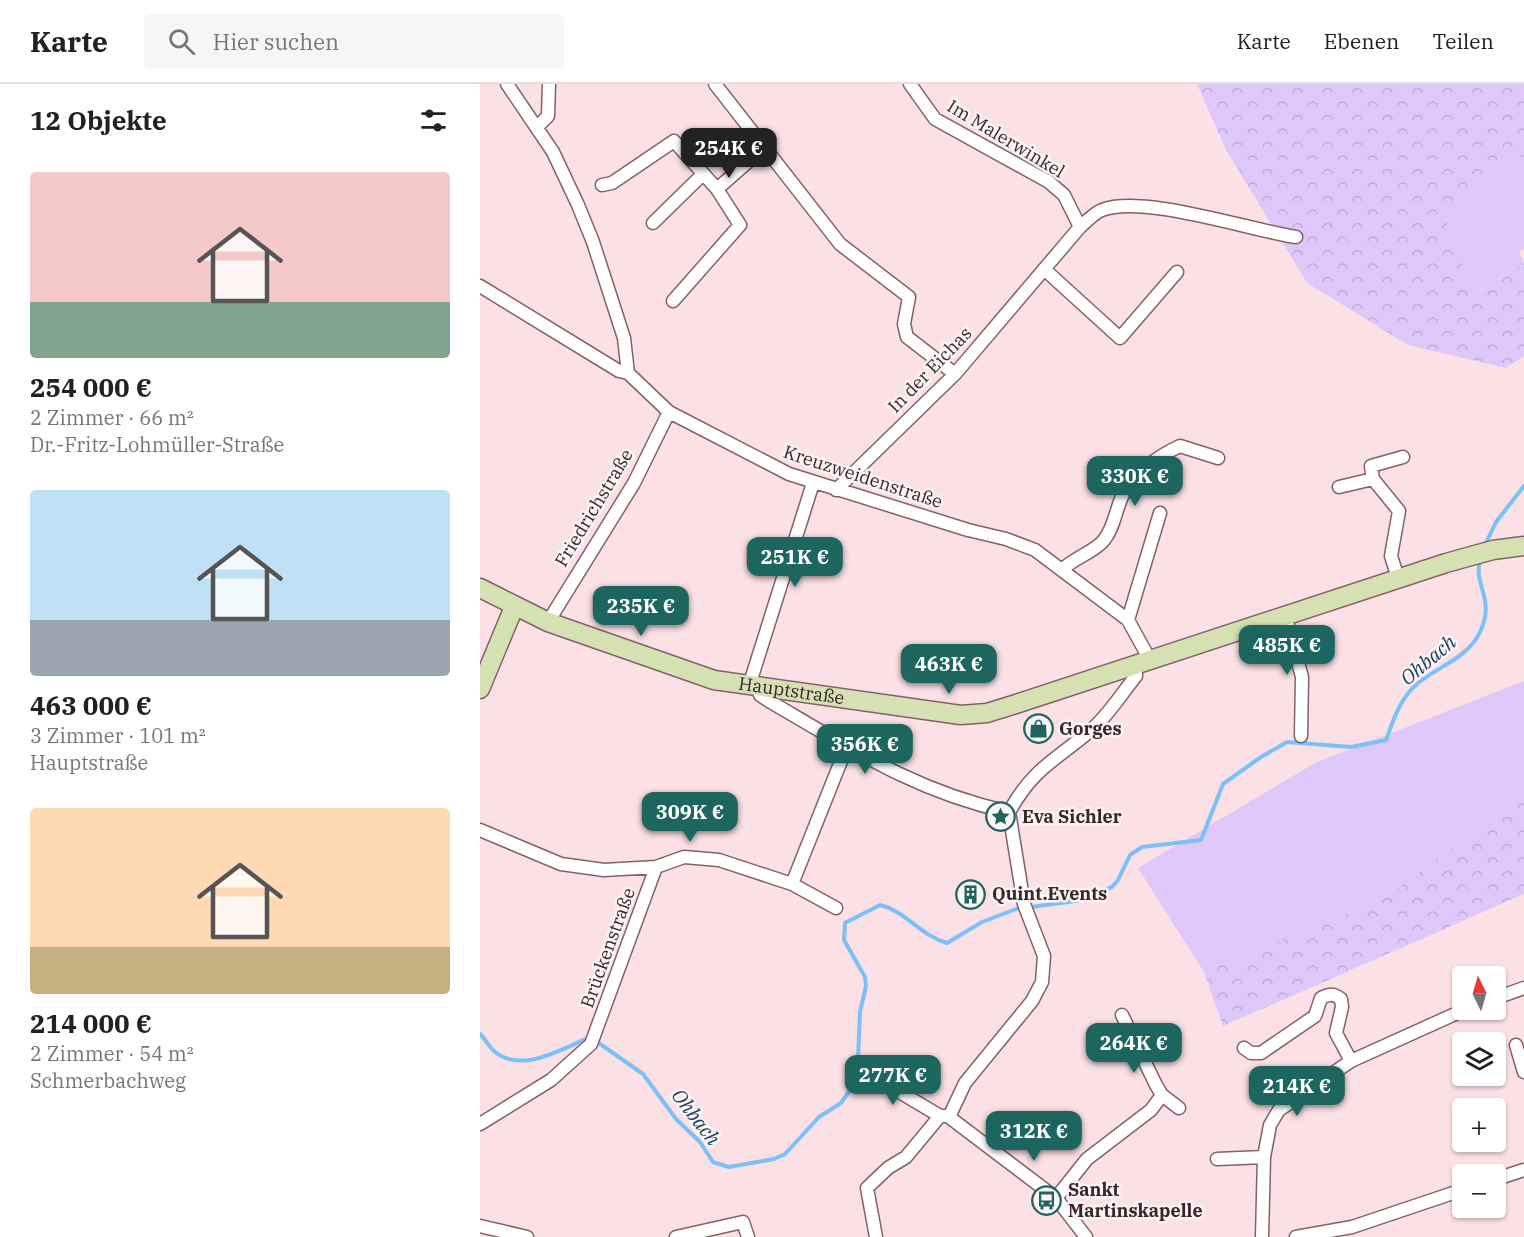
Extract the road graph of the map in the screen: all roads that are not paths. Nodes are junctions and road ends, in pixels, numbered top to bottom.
1 (507, 84) edge
2 (549, 84) edge
3 (715, 84) edge
4 (910, 84) edge
5 (537, 127) junction
6 (765, 147) junction
7 (703, 174) junction
8 (602, 185) dead end
9 (717, 189) junction
10 (653, 223) dead end
11 (1080, 226) junction
12 (1296, 237) dead end
13 (1044, 269) junction
14 (1177, 272) dead end
15 (480, 286) edge
16 (672, 301) dead end
17 (624, 372) junction
18 (955, 374) junction
19 (669, 412) junction
20 (1403, 457) dead end
21 (1218, 458) dead end
22 (1373, 479) junction
23 (813, 483) junction
24 (1339, 487) dead end
25 (836, 490) junction
26 (1161, 513) dead end
27 (1524, 546) edge
28 (1063, 569) junction
29 (1398, 578) junction
30 (480, 588) edge
31 (514, 607) junction
32 (1285, 615) junction
33 (1128, 620) junction
34 (548, 622) junction
35 (1143, 663) junction
36 (754, 687) junction
37 (480, 689) edge
38 (1301, 736) dead end
39 (848, 746) junction
40 (1009, 812) junction
41 (480, 830) edge
42 (656, 867) junction
43 (792, 884) junction
44 (836, 908) dead end
45 (1524, 988) edge
46 (1506, 994) edge
47 (1122, 1015) dead end
48 (1452, 1015) edge
49 (1516, 1045) dead end
50 (1244, 1048) dead end
51 (1352, 1061) junction
52 (861, 1070) dead end
53 (1524, 1072) edge
54 (1162, 1095) junction
55 (1179, 1108) dead end
56 (944, 1116) junction
57 (480, 1124) edge
58 (1264, 1157) junction
59 (1217, 1159) dead end
60 (1524, 1170) edge
61 (1506, 1176) edge
62 (1452, 1193) edge
63 (1056, 1198) junction
64 (480, 1227) edge
65 (527, 1237) edge
66 (676, 1237) edge
67 (748, 1237) edge
68 (876, 1237) edge
69 (1086, 1237) edge
70 (1262, 1237) edge
71 (1296, 1237) edge

1 - 5 street
2 - 5 street
3 - 6 street
4 - 11 street, Im Malerwinkel
5 - 17 street
6 - 9 street
6 - 18 street
7 - 8 street
7 - 9 street
7 - 10 street
9 - 16 street
11 - 12 street, In der Eichas
11 - 13 street, In der Eichas
13 - 14 street
13 - 18 street, In der Eichas
15 - 17 street, Kreuzweidenstraße
17 - 19 street, Kreuzweidenstraße
18 - 25 street, In der Eichas
19 - 23 street, Kreuzweidenstraße
19 - 34 street, Friedrichstraße
20 - 22 street
21 - 28 street
22 - 24 street
22 - 29 street
23 - 25 street, Kreuzweidenstraße
23 - 36 street
25 - 28 street, Kreuzweidenstraße
26 - 33 street
27 - 29 main road, Hauptstraße
28 - 33 street, Kreuzweidenstraße
29 - 32 main road, Hauptstraße
30 - 31 main road, Hauptstraße
31 - 34 main road, Hauptstraße
31 - 37 main road
32 - 35 main road, Hauptstraße
32 - 38 street
33 - 35 street, Kreuzweidenstraße
34 - 36 main road, Hauptstraße
35 - 36 main road, Hauptstraße
35 - 40 street
36 - 39 street
39 - 40 street
39 - 43 street
40 - 56 street
41 - 42 street
42 - 43 street
42 - 57 street, Brückenstraße
43 - 44 street
45 - 46 street
47 - 54 street
48 - 51 street
49 - 53 street
50 - 51 street
51 - 58 street
52 - 56 street
54 - 55 street
54 - 63 street
56 - 63 street
56 - 68 street
58 - 59 street
58 - 70 street
60 - 61 street
62 - 71 street
63 - 69 street
64 - 65 street
66 - 67 street

